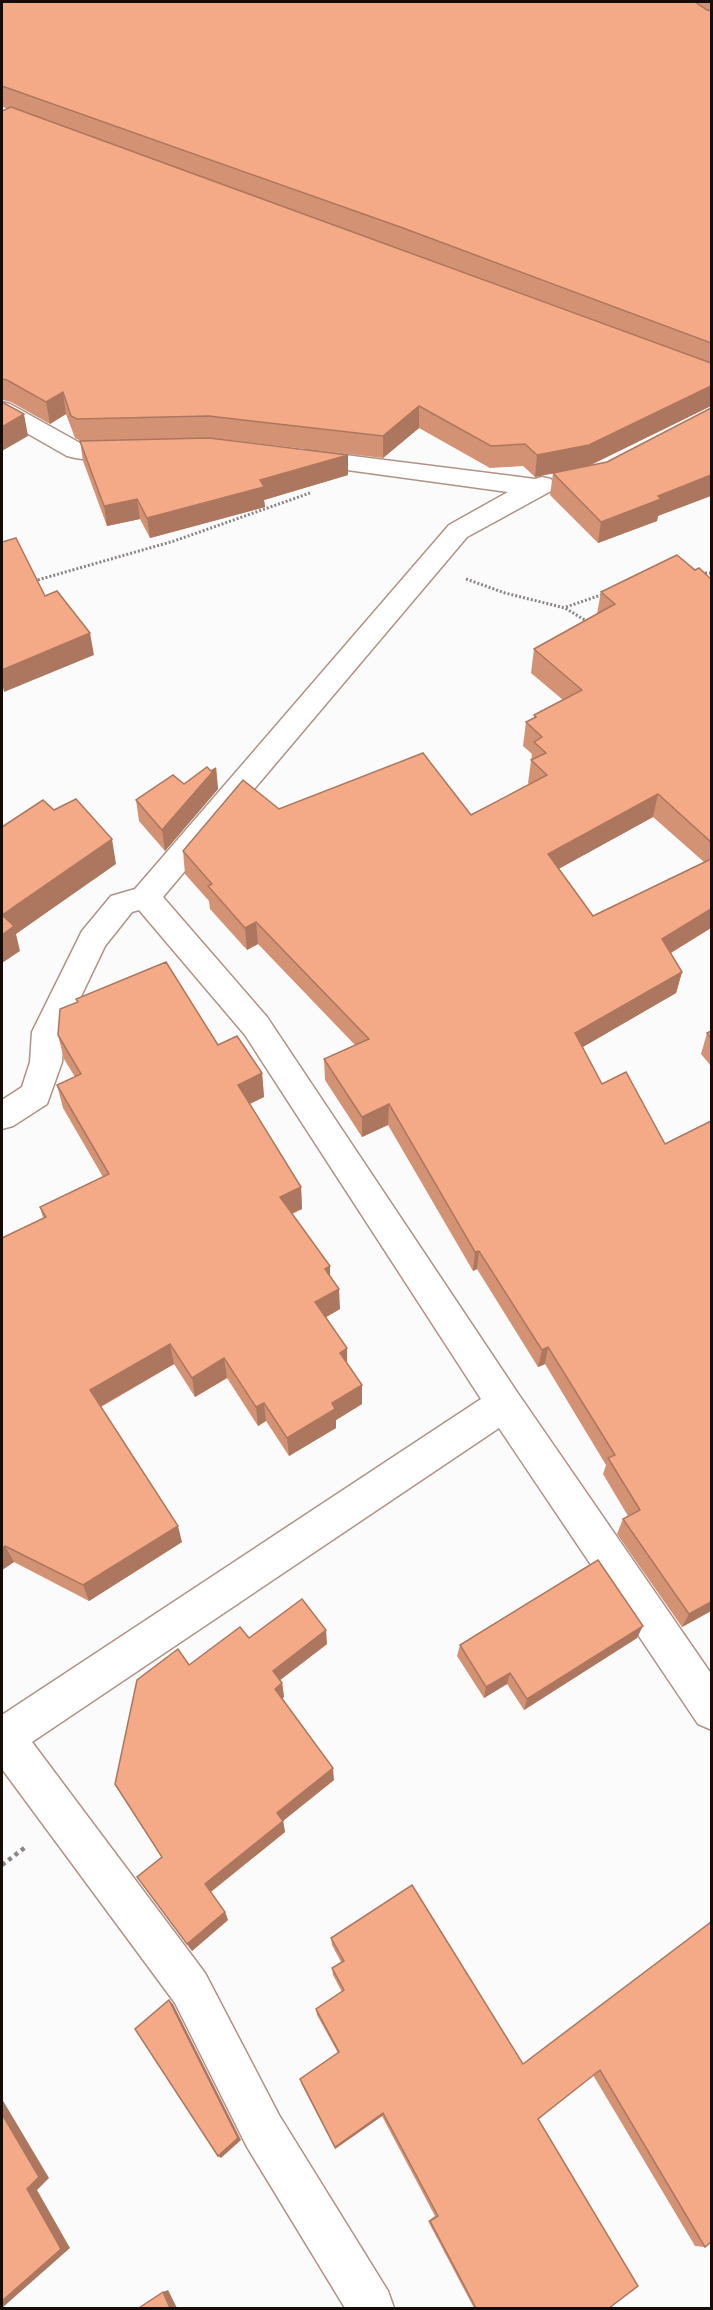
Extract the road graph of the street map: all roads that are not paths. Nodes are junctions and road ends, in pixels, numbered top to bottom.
1 (2, 409) edge
2 (154, 450) edge
3 (282, 456) edge
4 (570, 480) edge
5 (535, 487) junction
6 (145, 897) junction
7 (2, 1116) edge
8 (504, 1404) junction
9 (711, 1710) edge
10 (2, 1737) edge
11 (370, 2308) edge

1 - 2 street
3 - 5 street
4 - 5 street
5 - 6 street
6 - 7 street
6 - 8 street
8 - 9 street
8 - 10 street
10 - 11 street

